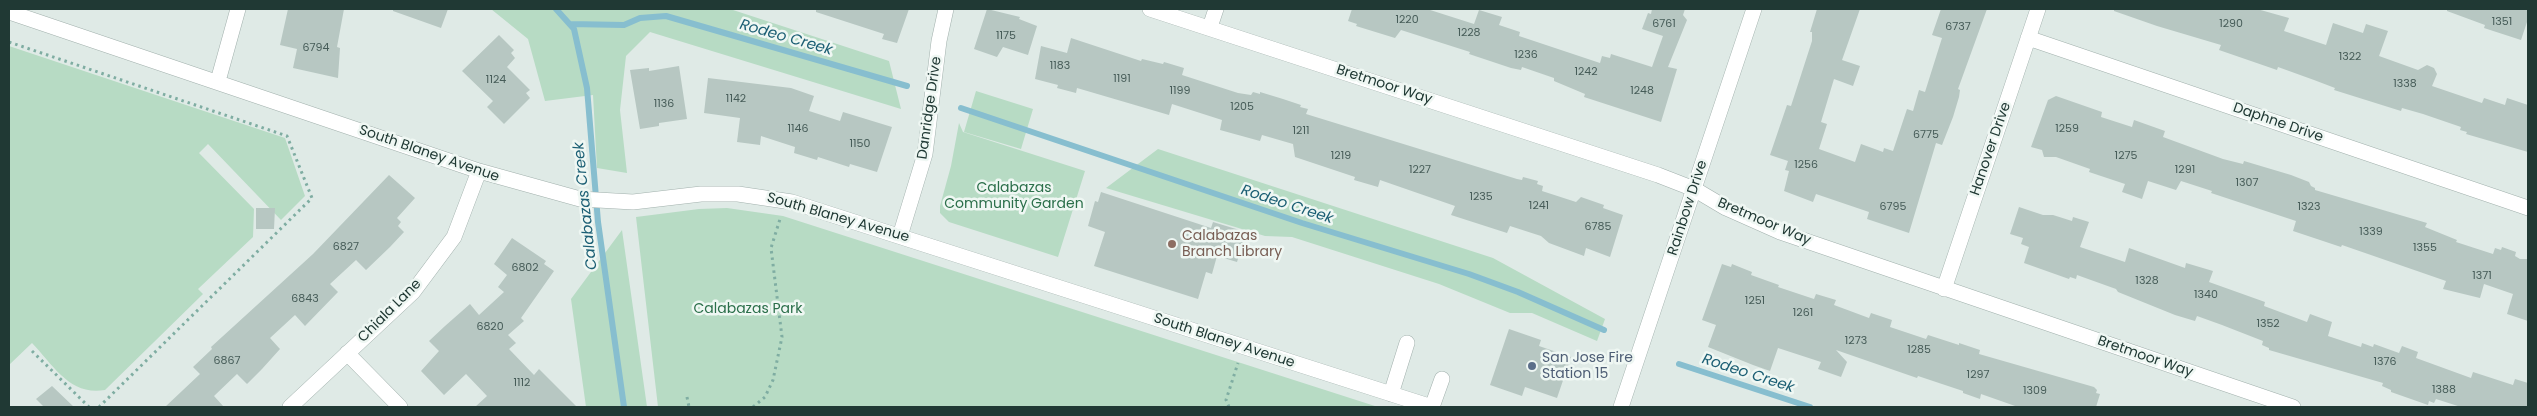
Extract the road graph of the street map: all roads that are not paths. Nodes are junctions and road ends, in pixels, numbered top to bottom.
1 (238, 9) edge
2 (946, 9) edge
3 (1150, 9) edge
4 (1216, 9) edge
5 (1754, 9) edge
6 (2038, 9) edge
7 (9, 12) edge
8 (1210, 27) junction
9 (2028, 38) junction
10 (218, 82) junction
11 (479, 172) junction
12 (1694, 189) junction
13 (2528, 208) edge
14 (900, 236) junction
15 (1944, 289) junction
16 (1407, 343) dead end
17 (347, 353) junction
18 (1442, 379) dead end
19 (1391, 394) junction
20 (290, 407) edge
21 (400, 407) edge
22 (1432, 407) edge
23 (1621, 407) edge
24 (2293, 407) edge

1 - 10 street
2 - 14 street, Danridge Drive
3 - 8 street, Bretmoor Way
4 - 8 street
5 - 12 street, Rainbow Drive
6 - 9 street, Hanover Drive
7 - 10 street, South Blaney Avenue
8 - 12 street, Bretmoor Way
9 - 13 street, Daphne Drive
9 - 15 street, Hanover Drive
10 - 11 street, South Blaney Avenue
11 - 14 street, South Blaney Avenue
11 - 17 street, Chiala Lane
12 - 15 street, Bretmoor Way
12 - 23 street, Rainbow Drive
14 - 19 street, South Blaney Avenue
15 - 24 street, Bretmoor Way
16 - 19 street
17 - 20 street, Chiala Lane
17 - 21 street
18 - 22 street
19 - 22 street, South Blaney Avenue

